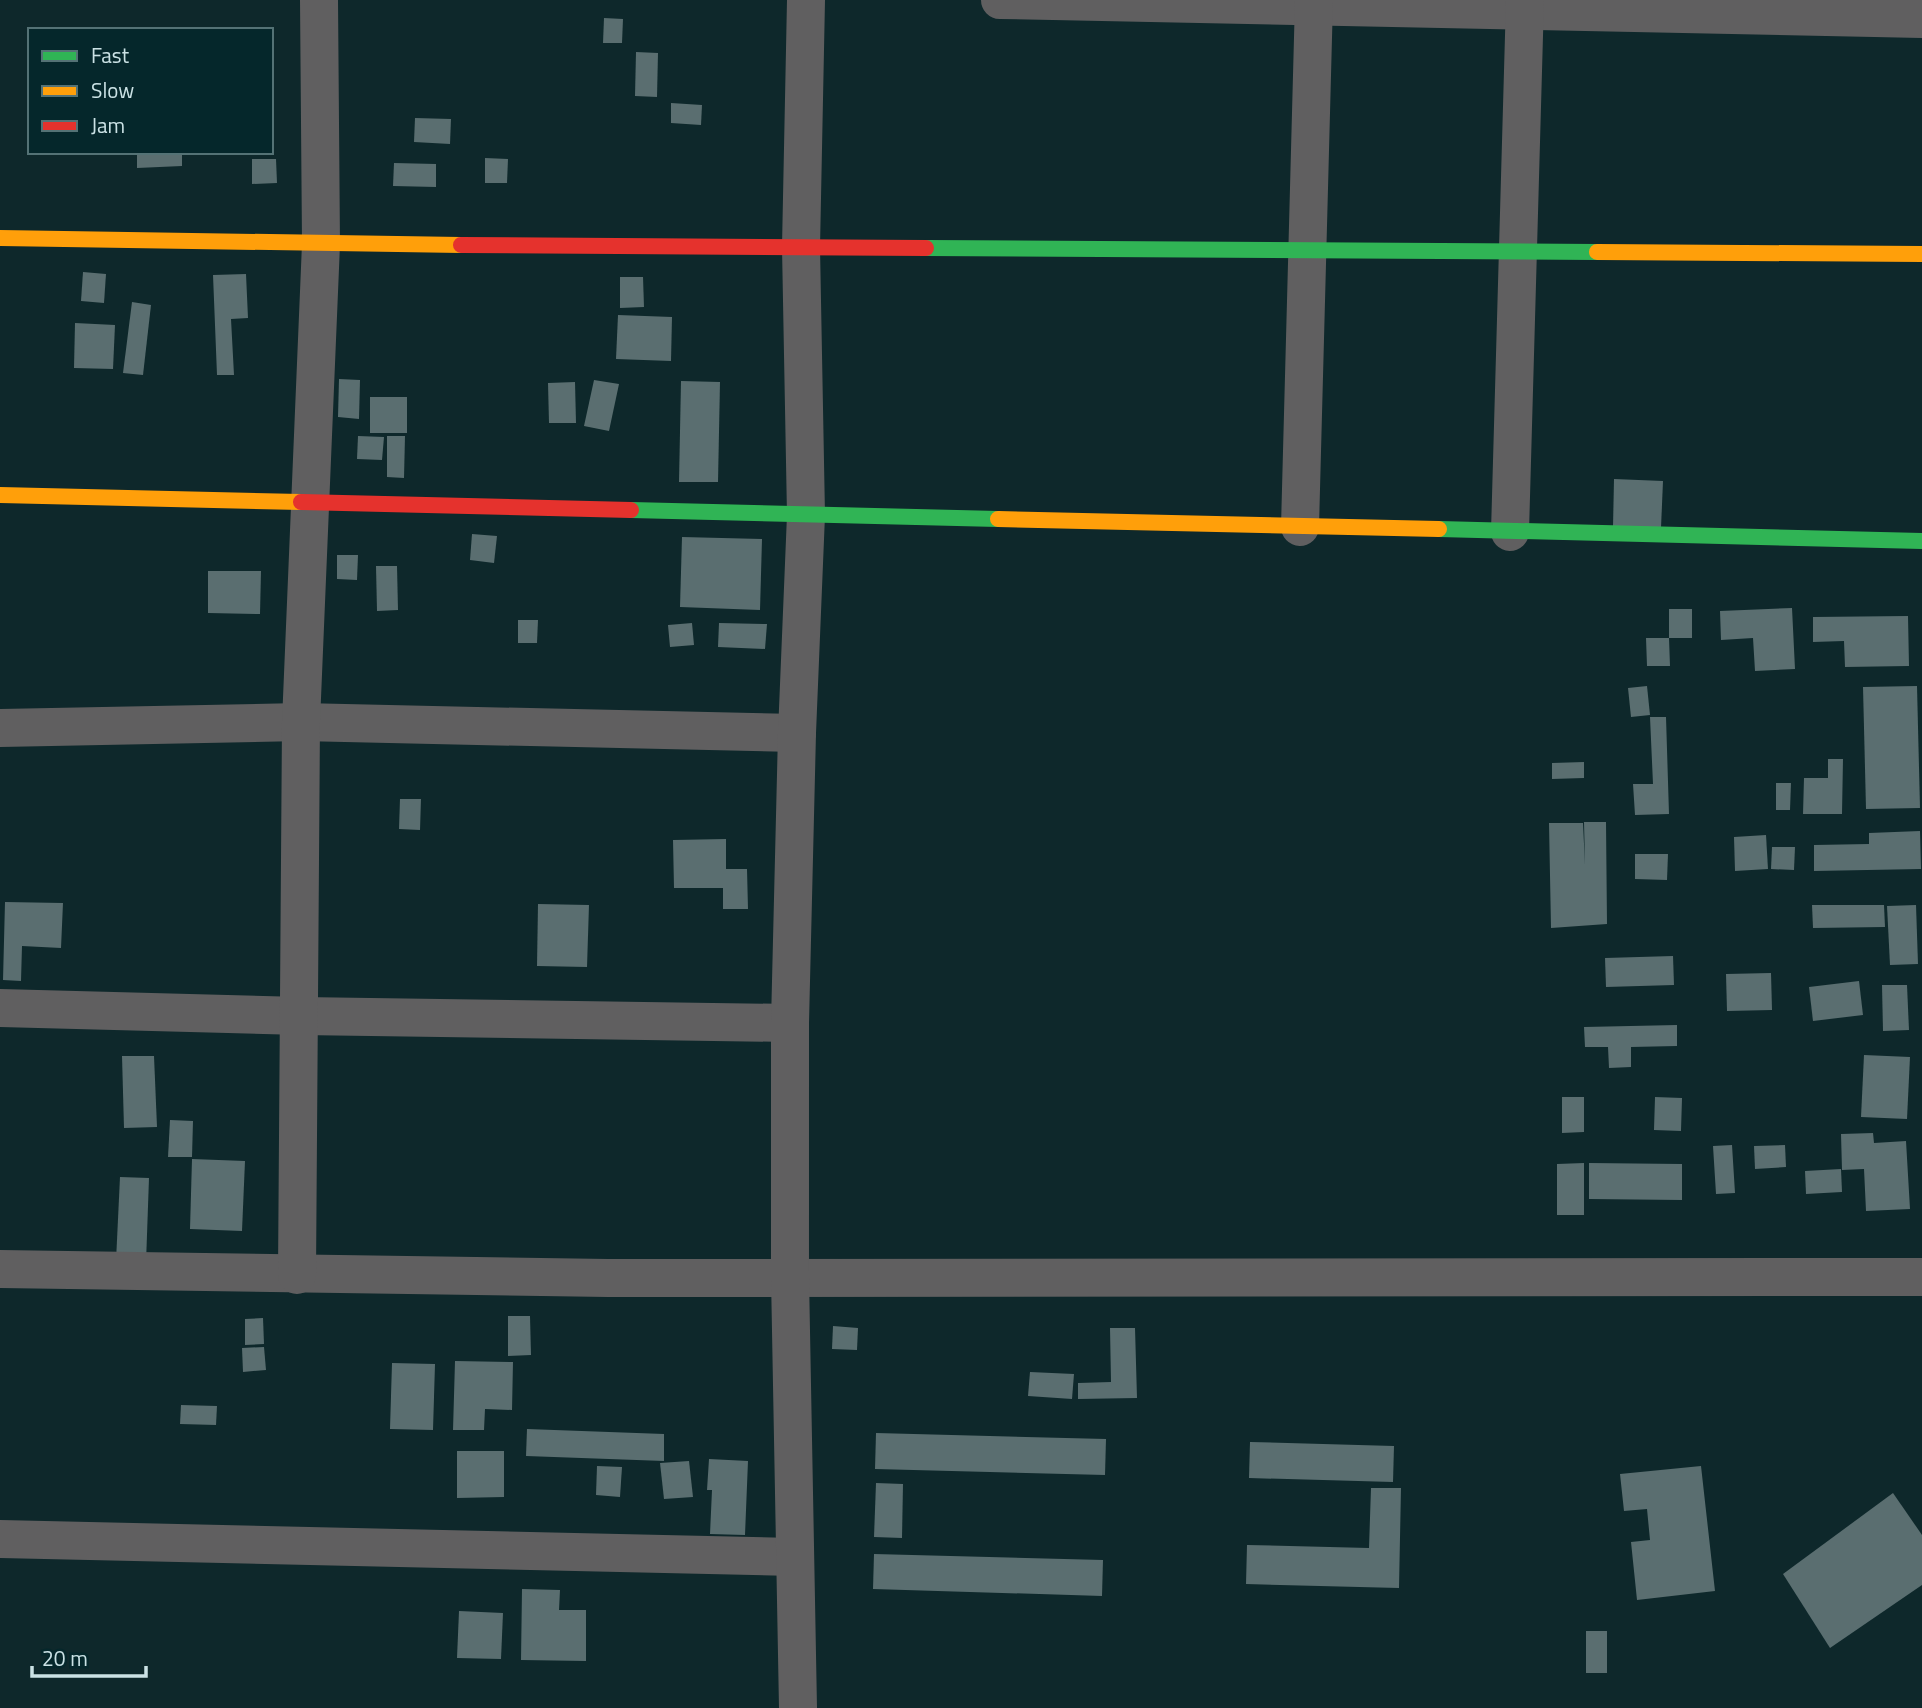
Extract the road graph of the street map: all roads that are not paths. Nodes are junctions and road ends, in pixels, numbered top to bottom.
1 (319, 0) edge
2 (806, 0) edge
3 (1000, 0) edge
4 (1313, 3) edge
5 (1525, 6) edge
6 (1922, 19) edge
7 (0, 238) edge
8 (321, 244) junction
9 (802, 247) junction
10 (1308, 250) junction
11 (1518, 251) junction
12 (1922, 254) edge
13 (0, 495) edge
14 (311, 501) junction
15 (806, 515) junction
16 (1300, 527) junction
17 (1510, 532) junction
18 (1922, 541) edge
19 (301, 722) junction
20 (0, 727) edge
21 (797, 733) junction
22 (0, 1008) edge
23 (300, 1016) junction
24 (790, 1023) junction
25 (0, 1269) edge
26 (298, 1275) junction
27 (1922, 1276) edge
28 (790, 1277) junction
29 (0, 1539) edge
30 (795, 1557) junction
31 (798, 1708) edge

1 - 8 street
2 - 9 street
3 - 4 street
4 - 5 street
4 - 10 street
5 - 6 street
5 - 11 street
7 - 8 street
8 - 9 street
8 - 14 street
9 - 10 street
9 - 15 street
10 - 11 street
10 - 16 street
11 - 12 street
11 - 17 street
13 - 14 street
14 - 15 street
14 - 19 street
15 - 16 street
15 - 21 street
16 - 17 street
17 - 18 street
19 - 20 street
19 - 21 street
19 - 23 street
21 - 24 street
22 - 23 street
23 - 24 street
23 - 26 street
24 - 28 street
25 - 26 street
26 - 28 street
27 - 28 street
28 - 30 street
29 - 30 street
30 - 31 street

